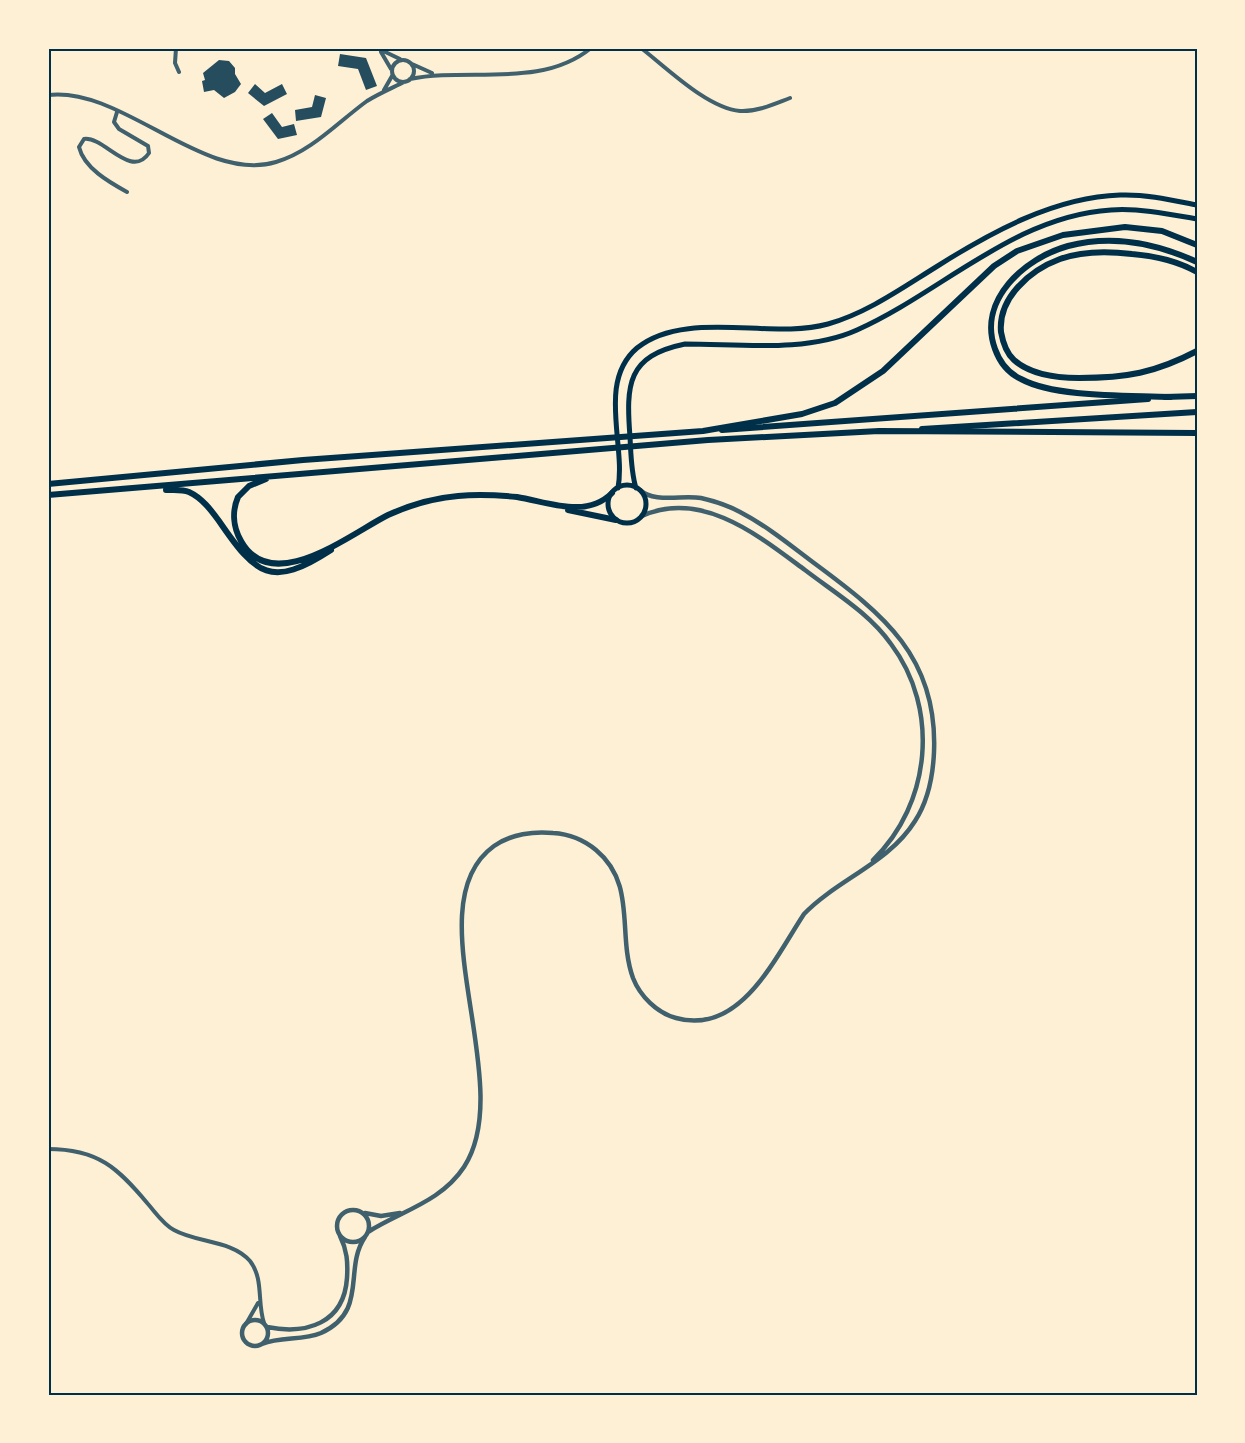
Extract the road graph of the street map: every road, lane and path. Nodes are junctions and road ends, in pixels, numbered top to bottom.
1 (176, 48) edge
2 (591, 48) edge
3 (641, 48) edge
4 (378, 49) edge
5 (404, 60) junction
6 (411, 63) junction
7 (179, 72) dead end
8 (392, 73) junction
9 (439, 75) junction
10 (410, 79) junction
11 (404, 82) junction
12 (382, 93) junction
13 (48, 95) edge
14 (790, 98) dead end
15 (117, 112) junction
16 (127, 192) dead end
17 (1197, 205) edge
18 (1197, 219) edge
19 (1197, 245) edge
20 (1197, 262) edge
21 (1197, 272) edge
22 (1197, 351) edge
23 (1197, 396) edge
24 (1170, 397) junction
25 (1197, 412) edge
26 (703, 431) junction
27 (879, 431) junction
28 (1197, 433) edge
29 (319, 471) junction
30 (48, 484) edge
31 (618, 488) junction
32 (145, 489) junction
33 (638, 489) junction
34 (612, 493) junction
35 (48, 495) edge
36 (539, 501) junction
37 (642, 516) junction
38 (616, 520) junction
39 (354, 534) junction
40 (859, 871) junction
41 (48, 1149) edge
42 (412, 1209) junction
43 (360, 1211) junction
44 (366, 1235) junction
45 (340, 1236) junction
46 (259, 1296) junction
47 (246, 1324) junction
48 (266, 1325) junction
49 (262, 1344) junction

1 - 7 street
2 - 9 street
3 - 14 street
4 - 5 street
4 - 8 street
5 - 6 street
5 - 8 street
6 - 9 street
6 - 10 street
8 - 11 street
8 - 12 street
9 - 10 street
10 - 11 street
11 - 12 street
12 - 15 street
13 - 15 street
15 - 16 street
17 - 31 main road
18 - 33 main road
19 - 26 main road
20 - 24 main road
21 - 22 main road
23 - 24 main road
24 - 26 main road
25 - 27 main road
26 - 30 main road
27 - 28 main road
27 - 29 main road
29 - 32 main road
29 - 39 main road
31 - 33 main road
31 - 34 main road
32 - 35 main road
32 - 39 main road
33 - 37 main road
33 - 40 street
34 - 36 main road
34 - 38 main road
36 - 38 main road
36 - 39 main road
37 - 38 main road
37 - 40 street
40 - 42 street
41 - 46 street
42 - 43 street
42 - 44 street
43 - 44 street
43 - 45 street
44 - 45 street
44 - 49 street
45 - 48 street
46 - 47 street
46 - 48 street
47 - 48 street
47 - 49 street
48 - 49 street

